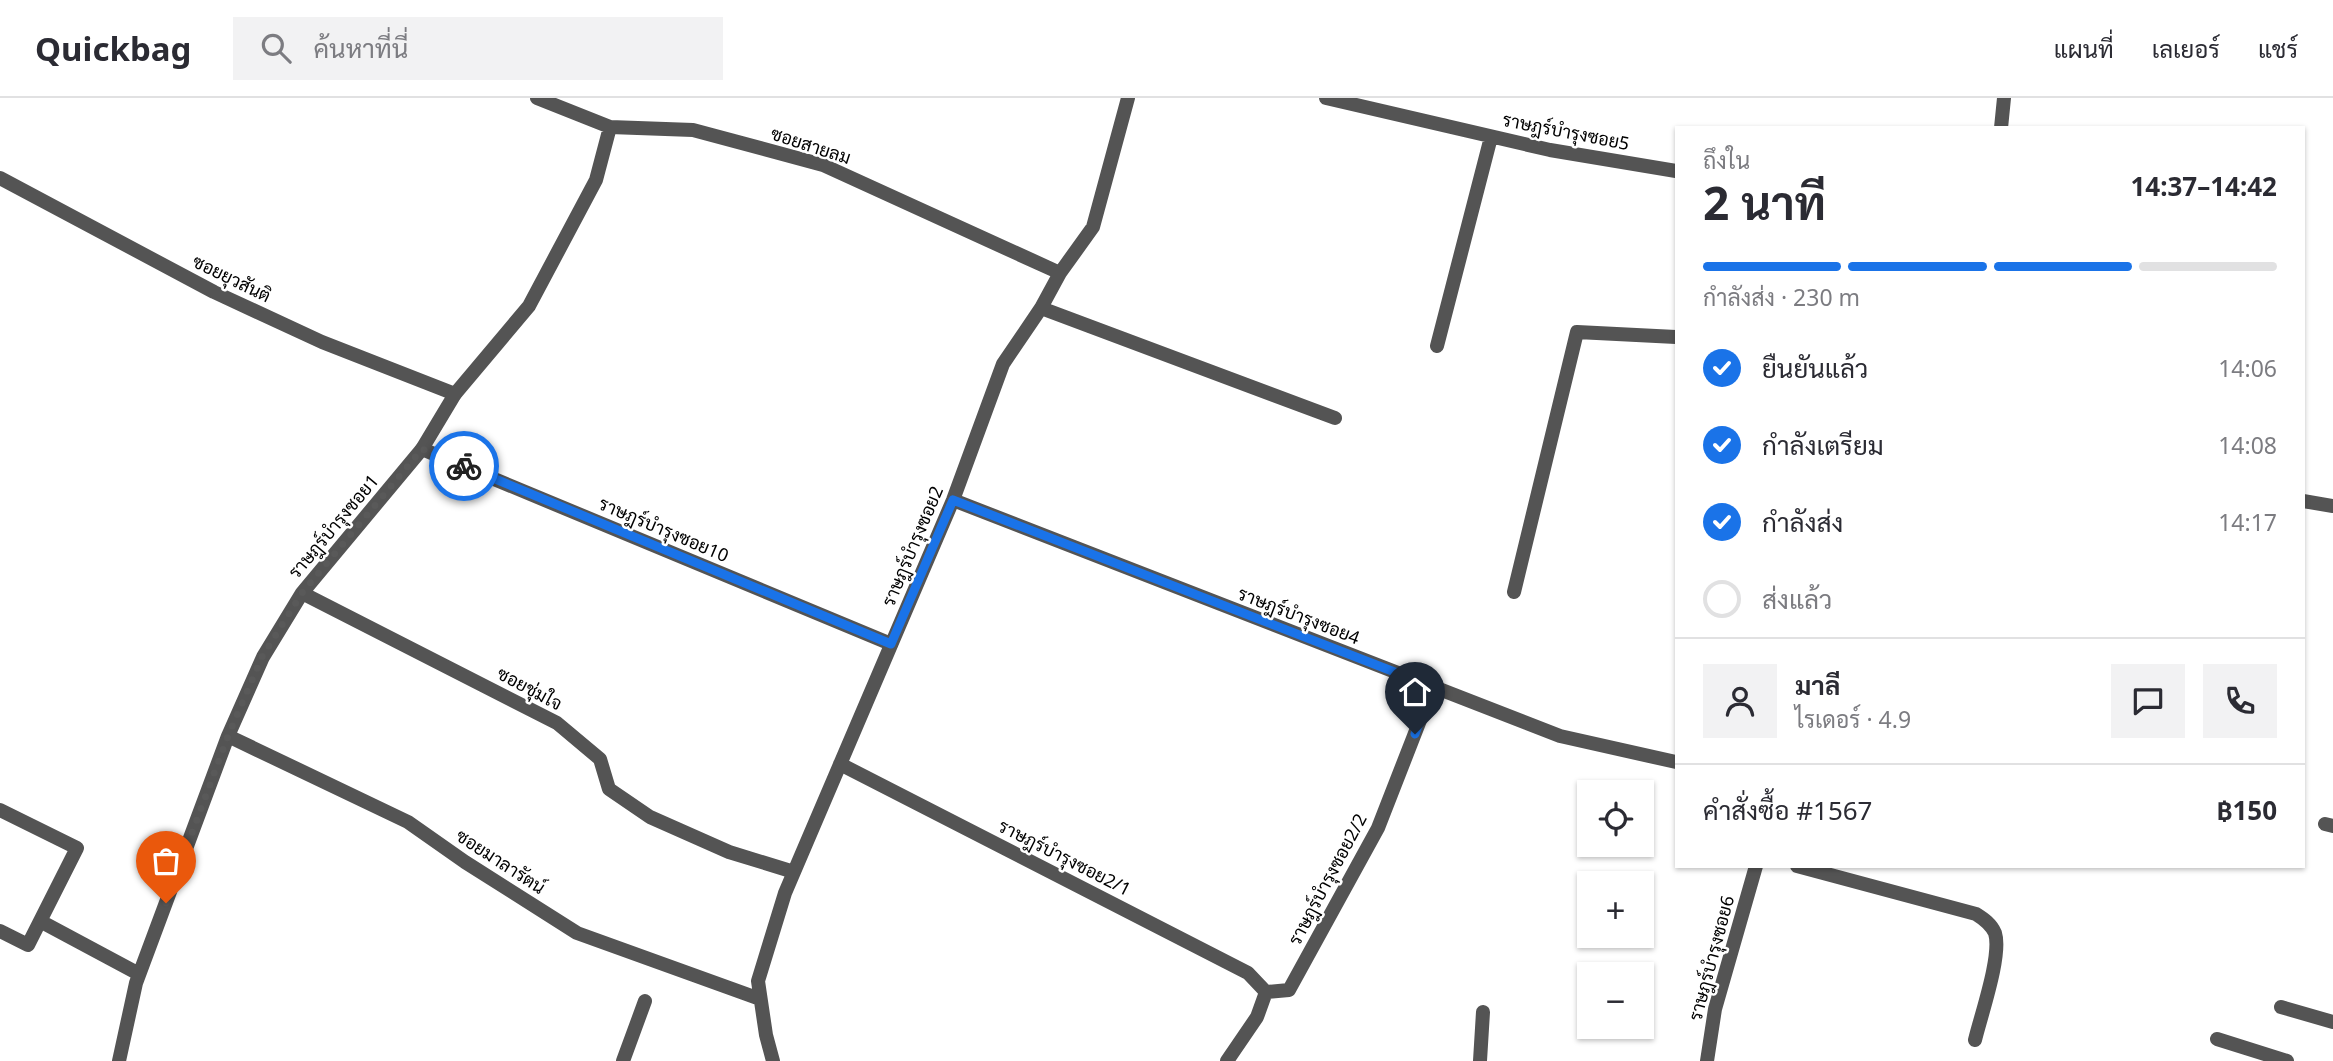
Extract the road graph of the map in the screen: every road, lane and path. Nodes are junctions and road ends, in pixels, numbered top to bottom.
1 (537, 98) edge
2 (1128, 98) edge
3 (1326, 98) edge
4 (2004, 98) edge
5 (2001, 126) edge
6 (610, 127) junction
7 (1491, 137) junction
8 (1675, 172) edge
9 (0, 178) edge
10 (1060, 273) junction
11 (1041, 308) junction
12 (1675, 337) edge
13 (1437, 346) dead end
14 (455, 394) junction
15 (1335, 418) dead end
16 (422, 449) junction
17 (953, 500) junction
18 (2305, 501) edge
19 (2333, 506) edge
20 (1514, 592) dead end
21 (302, 593) junction
22 (891, 644) junction
23 (1433, 687) junction
24 (228, 736) junction
25 (1675, 762) edge
26 (840, 764) junction
27 (0, 810) edge
28 (1755, 868) edge
29 (1804, 868) edge
30 (794, 872) junction
31 (40, 921) junction
32 (0, 931) edge
33 (139, 974) junction
34 (1265, 992) junction
35 (760, 999) junction
36 (645, 1001) dead end
37 (2281, 1007) dead end
38 (1483, 1012) dead end
39 (2333, 1022) edge
40 (2217, 1039) dead end
41 (1975, 1040) dead end
42 (2252, 1056) edge
43 (118, 1061) edge
44 (622, 1061) edge
45 (773, 1061) edge
46 (1227, 1061) edge
47 (1480, 1061) edge
48 (1707, 1061) edge
49 (2287, 1061) edge

1 - 6 street, ซอยสายลม
2 - 10 street, ราษฎร์บำรุงซอย2
3 - 7 street, ราษฎร์บำรุงซอย5
4 - 5 street
6 - 10 street, ซอยสายลม
6 - 14 street, ราษฎร์บำรุงซอย1
7 - 8 street, ราษฎร์บำรุงซอย5
7 - 13 street
9 - 14 street, ซอยยุวสันติ
10 - 11 street, ราษฎร์บำรุงซอย2
11 - 15 street
11 - 17 street, ราษฎร์บำรุงซอย2
12 - 20 street
14 - 16 street, ราษฎร์บำรุงซอย1
16 - 21 street, ราษฎร์บำรุงซอย1
16 - 22 street, ราษฎร์บำรุงซอย10
17 - 22 street, ราษฎร์บำรุงซอย2
17 - 23 street, ราษฎร์บำรุงซอย4
18 - 19 street
21 - 24 street, ราษฎร์บำรุงซอย1
21 - 30 street, ซอยชุ่มใจ
22 - 26 street, ราษฎร์บำรุงซอย2
23 - 25 street, ราษฎร์บำรุงซอย4
23 - 34 street, ราษฎร์บำรุงซอย2/2
24 - 33 street, ราษฎร์บำรุงซอย1
24 - 35 street, ซอยมาลารัตน์
26 - 30 street, ราษฎร์บำรุงซอย2
26 - 34 street, ราษฎร์บำรุงซอย2/1
27 - 31 street
28 - 48 street, ราษฎร์บำรุงซอย6
29 - 41 street
30 - 35 street, ราษฎร์บำรุงซอย2
31 - 32 street
31 - 33 street
33 - 43 street, ราษฎร์บำรุงซอย1
34 - 46 street
35 - 45 street, ราษฎร์บำรุงซอย2
36 - 44 street
37 - 39 street
38 - 47 street
40 - 42 street
42 - 49 street

